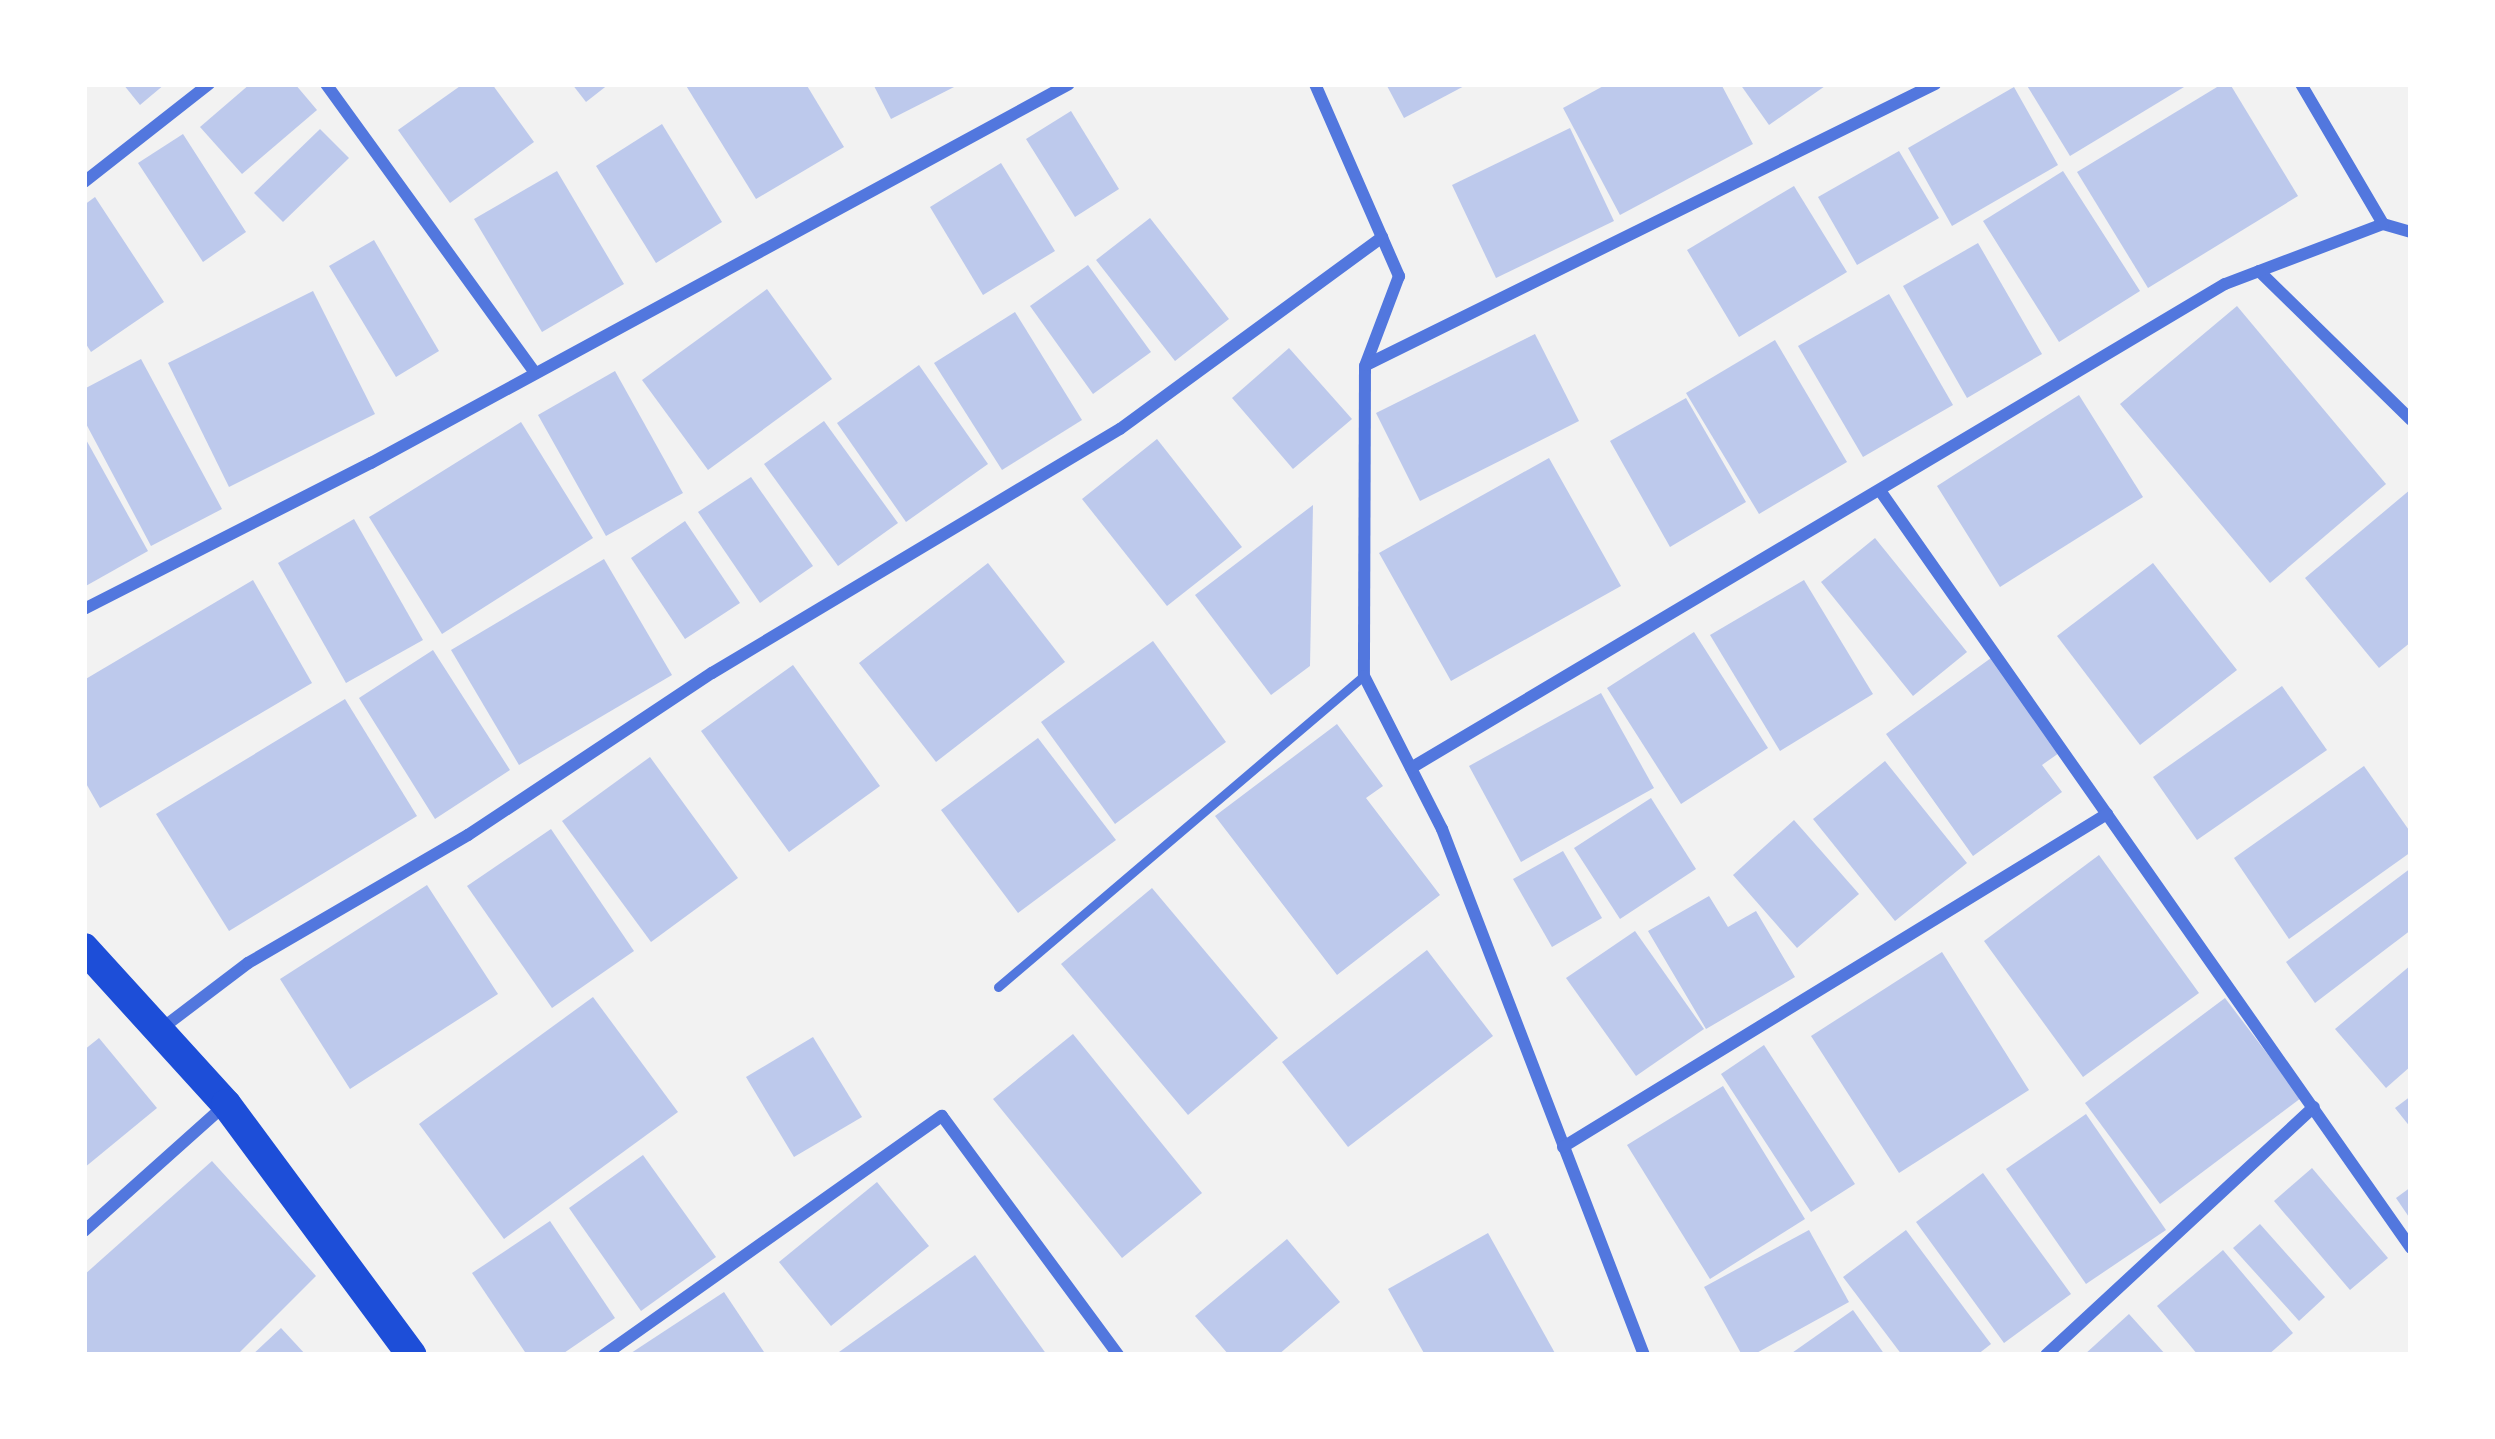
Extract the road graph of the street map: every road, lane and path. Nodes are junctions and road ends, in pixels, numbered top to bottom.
1 (209, 84) edge
2 (326, 84) edge
3 (1069, 84) edge
4 (1315, 84) edge
5 (1935, 84) edge
6 (2301, 84) edge
7 (84, 182) edge
8 (2383, 224) junction
9 (2411, 232) edge
10 (1382, 237) junction
11 (2259, 271) junction
12 (1365, 366) junction
13 (535, 373) junction
14 (2411, 420) edge
15 (1881, 492) junction
16 (84, 609) edge
17 (1364, 676) junction
18 (1412, 768) junction
19 (2107, 814) junction
20 (84, 948) edge
21 (998, 987) dead end
22 (161, 1029) junction
23 (226, 1104) junction
24 (2314, 1107) junction
25 (1563, 1147) junction
26 (84, 1232) edge
27 (2411, 1248) edge
28 (412, 1355) edge
29 (604, 1355) edge
30 (1118, 1355) edge
31 (1644, 1355) edge
32 (2046, 1355) edge

1 - 7 street
2 - 13 street
3 - 13 street
4 - 10 street
5 - 12 street
6 - 8 street
8 - 9 street
8 - 11 street
10 - 12 street
10 - 22 street
11 - 14 street
11 - 15 street
12 - 17 street
13 - 16 street
15 - 18 street
15 - 19 street
17 - 18 street
17 - 21 lane
18 - 25 street
19 - 24 street
19 - 25 street
20 - 22 main road
22 - 23 main road
23 - 26 street
23 - 28 main road
24 - 27 street
24 - 32 street
25 - 31 street
29 - 30 street

